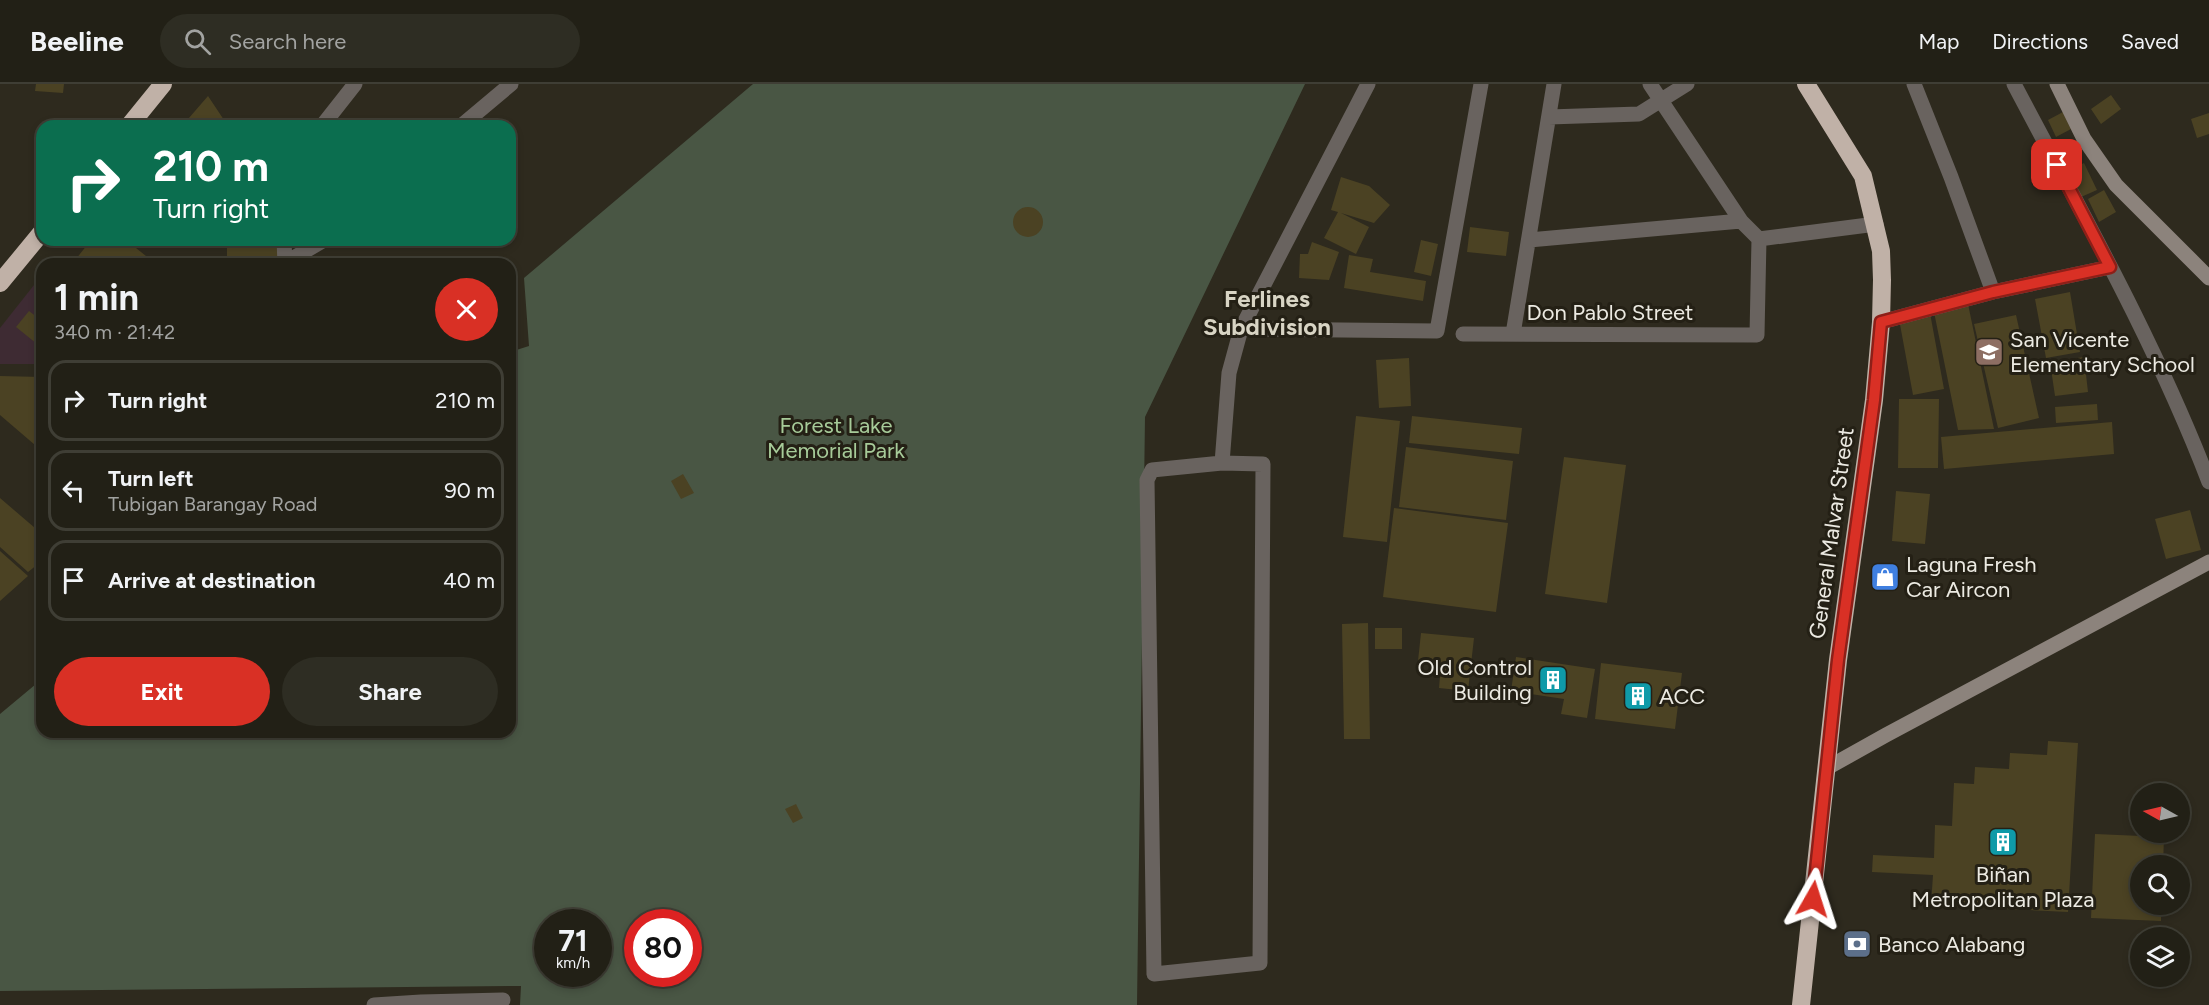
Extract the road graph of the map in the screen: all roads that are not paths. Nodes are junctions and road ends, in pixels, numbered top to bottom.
1 (163, 84) edge
2 (354, 84) edge
3 (511, 84) edge
4 (1368, 84) edge
5 (1481, 84) edge
6 (1554, 84) edge
7 (1650, 84) edge
8 (1687, 84) edge
9 (1806, 84) edge
10 (1914, 84) edge
11 (2014, 84) edge
12 (2057, 84) edge
13 (1660, 100) junction
14 (1549, 117) junction
15 (134, 120) edge
16 (327, 120) edge
17 (468, 120) edge
18 (1741, 221) junction
19 (1876, 224) junction
20 (36, 239) edge
21 (1759, 239) junction
22 (1529, 240) junction
23 (314, 246) edge
24 (293, 258) edge
25 (2110, 267) junction
26 (2209, 278) edge
27 (0, 283) edge
28 (1993, 292) junction
29 (1881, 322) junction
30 (1241, 329) junction
31 (1463, 334) dead end
32 (1513, 334) junction
33 (1222, 462) junction
34 (2209, 482) edge
35 (2209, 562) edge
36 (1827, 768) junction
37 (503, 1000) dead end
38 (421, 1003) edge
39 (374, 1005) edge
40 (1801, 1005) edge

1 - 15 highway
2 - 16 street
3 - 17 street
4 - 30 street
5 - 30 street
6 - 14 street
7 - 13 street
8 - 13 street
9 - 19 highway, General Malvar Street
10 - 28 street
11 - 25 street
12 - 26 street
13 - 14 street
13 - 18 street
14 - 22 street
18 - 21 street
18 - 22 street
19 - 21 street
19 - 29 highway, General Malvar Street
20 - 27 highway
21 - 32 street, Don Pablo Street
22 - 32 street
23 - 24 street
25 - 28 street
25 - 34 street
28 - 29 street
29 - 36 highway, General Malvar Street
30 - 33 street
31 - 32 street, Don Pablo Street
33 - 33 street
35 - 36 street
36 - 40 highway, General Malvar Street
37 - 38 street
38 - 39 street

